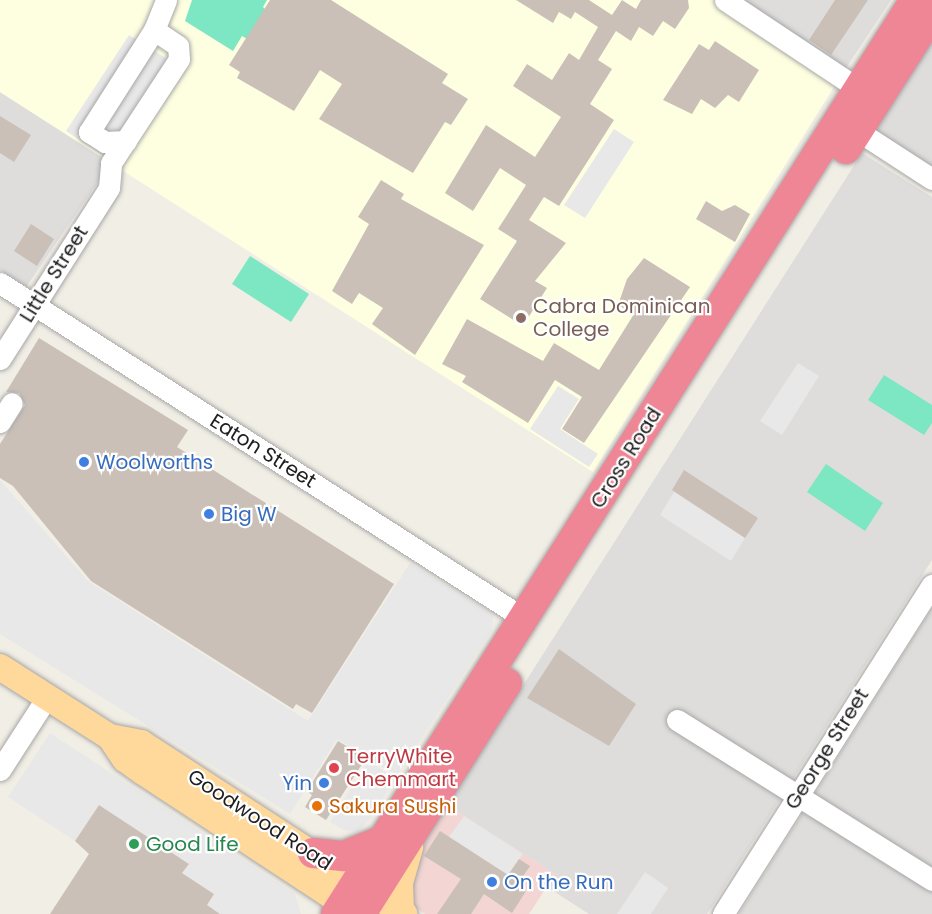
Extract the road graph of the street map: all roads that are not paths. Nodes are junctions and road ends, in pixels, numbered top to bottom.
1 (166, 0) edge
2 (725, 0) edge
3 (915, 0) edge
4 (932, 14) edge
5 (154, 30) junction
6 (860, 89) junction
7 (849, 126) junction
8 (126, 141) junction
9 (932, 179) edge
10 (0, 283) edge
11 (34, 306) junction
12 (0, 359) edge
13 (12, 403) dead end
14 (0, 422) edge
15 (932, 585) edge
16 (533, 624) junction
17 (0, 667) edge
18 (47, 697) junction
19 (677, 720) dead end
20 (110, 737) junction
21 (0, 770) edge
22 (798, 796) junction
23 (415, 829) junction
24 (381, 842) junction
25 (313, 853) junction
26 (932, 880) edge
27 (349, 905) edge
28 (403, 913) edge
29 (723, 914) edge

1 - 5 street
2 - 6 street
3 - 6 highway, Cross Road
4 - 7 highway, Cross Road
5 - 8 street
5 - 8 street
6 - 7 highway, Cross Road
7 - 9 street
7 - 16 highway, Cross Road
8 - 11 street, Little Street
10 - 11 street, Eaton Street
11 - 12 street, Little Street
11 - 16 street, Eaton Street
13 - 14 street
15 - 22 street, George Street
16 - 23 highway, Cross Road
16 - 24 highway, Cross Road
17 - 18 main road, Goodwood Road
18 - 20 main road, Goodwood Road
18 - 21 street
19 - 22 street
20 - 25 main road, Goodwood Road
20 - 27 main road, Goodwood Road
22 - 26 street
22 - 29 street, George Street
23 - 27 highway, Cross Road
23 - 28 main road
24 - 25 highway
24 - 27 highway, Cross Road
25 - 27 main road, Goodwood Road
27 - 28 main road, Goodwood Road

